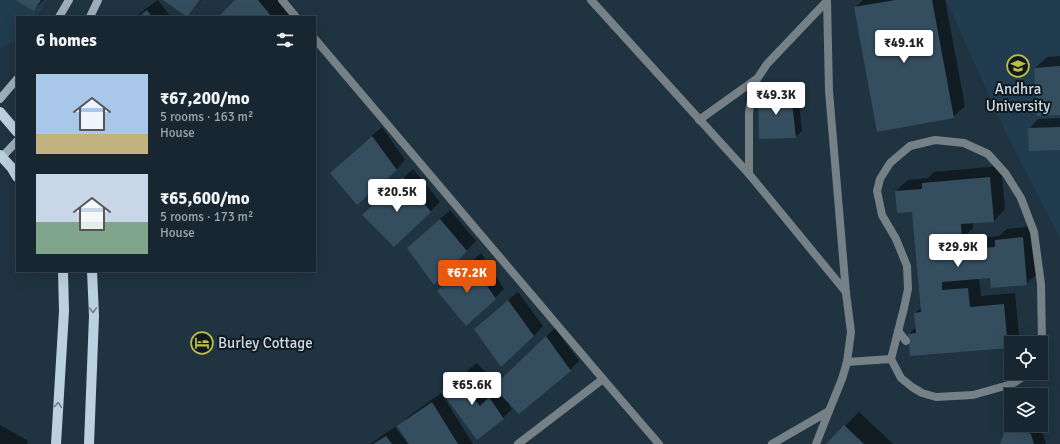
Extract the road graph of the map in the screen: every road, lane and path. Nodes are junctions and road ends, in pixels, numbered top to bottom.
1 (69, 0) edge
2 (98, 0) edge
3 (282, 0) edge
4 (591, 0) edge
5 (826, 1) edge
6 (60, 16) edge
7 (90, 16) edge
8 (295, 16) edge
9 (316, 40) edge
10 (758, 79) junction
11 (16, 80) edge
12 (0, 99) edge
13 (0, 112) edge
14 (700, 120) junction
15 (16, 131) edge
16 (16, 142) edge
17 (1, 156) edge
18 (749, 174) junction
19 (16, 175) edge
20 (63, 272) edge
21 (92, 272) edge
22 (846, 293) junction
23 (898, 331) junction
24 (1042, 336) edge
25 (906, 341) dead end
26 (891, 359) junction
27 (847, 362) junction
28 (603, 380) junction
29 (1018, 380) edge
30 (829, 412) junction
31 (56, 444) edge
32 (89, 444) edge
33 (518, 444) edge
34 (659, 444) edge
35 (772, 444) edge
36 (816, 444) edge

1 - 6 main road
2 - 7 main road
3 - 8 street
4 - 14 street
5 - 10 street
5 - 22 street
9 - 28 street
10 - 14 street
10 - 18 street
11 - 12 main road
13 - 15 main road
14 - 18 street
16 - 17 main road
17 - 19 main road
18 - 22 street
31 -> 20 main road
21 -> 32 main road
22 - 27 street
23 - 24 street
23 - 25 street
23 - 26 street
26 - 27 street
26 - 29 street
27 - 30 street
28 - 33 street
28 - 34 street
30 - 35 street
30 - 36 street

